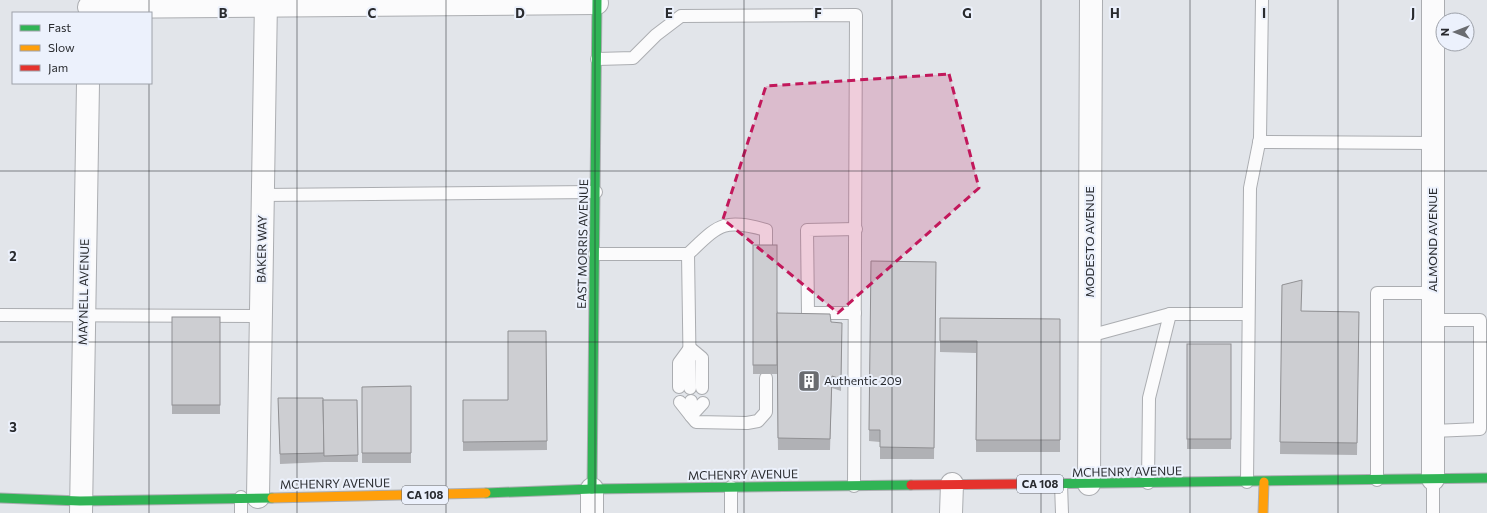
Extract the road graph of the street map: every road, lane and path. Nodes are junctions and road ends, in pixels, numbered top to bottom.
1 (1091, 0) edge
2 (1262, 0) edge
3 (1433, 0) edge
4 (266, 2) edge
5 (598, 2) edge
6 (89, 7) edge
7 (597, 60) junction
8 (88, 84) edge
9 (1259, 142) junction
10 (1433, 143) junction
11 (596, 192) junction
12 (262, 196) junction
13 (856, 229) junction
14 (766, 252) edge
15 (595, 254) junction
16 (688, 254) junction
17 (1433, 293) junction
18 (855, 312) junction
19 (1170, 314) junction
20 (1248, 314) junction
21 (0, 315) edge
22 (84, 315) junction
23 (260, 316) junction
24 (1433, 320) junction
25 (1090, 336) junction
26 (690, 348) junction
27 (766, 378) edge
28 (691, 402) dead end
29 (1433, 431) junction
30 (1487, 478) edge
31 (1433, 479) junction
32 (1377, 480) junction
33 (1247, 482) junction
34 (1264, 482) junction
35 (1148, 483) junction
36 (952, 484) junction
37 (1061, 484) junction
38 (1089, 484) junction
39 (854, 486) junction
40 (730, 487) junction
41 (592, 489) junction
42 (249, 497) junction
43 (0, 498) edge
44 (130, 500) junction
45 (81, 507) edge
46 (130, 513) edge
47 (241, 513) edge
48 (592, 513) edge
49 (731, 513) edge
50 (951, 513) edge
51 (1062, 513) edge
52 (1263, 513) edge
53 (1433, 513) edge

1 - 25 street, MODESTO AVENUE
2 - 9 lane
3 - 10 street, ALMOND AVENUE
4 - 5 street
4 - 6 street
4 - 12 street, BAKER WAY
5 - 7 main road, EAST MORRIS AVENUE
7 - 11 main road, EAST MORRIS AVENUE
7 - 13 lane
8 - 22 street, MAYNELL AVENUE
9 - 10 lane
9 - 20 lane
10 - 17 street, ALMOND AVENUE
11 - 12 lane
11 - 15 main road, EAST MORRIS AVENUE
12 - 23 street, BAKER WAY
13 - 18 lane
13 - 18 lane
14 - 16 lane
15 - 16 lane
15 - 41 main road, EAST MORRIS AVENUE
16 - 26 lane
17 - 24 street, ALMOND AVENUE
17 - 32 lane
18 - 39 lane
19 - 20 lane
19 - 25 lane
19 - 35 lane
20 - 33 lane
21 - 22 lane
22 - 23 lane
22 - 45 street, MAYNELL AVENUE
23 - 42 street, BAKER WAY
24 - 29 street, ALMOND AVENUE
24 - 29 lane
25 - 38 street, MODESTO AVENUE
26 - 26 lane
27 - 28 lane
29 - 31 street, ALMOND AVENUE
30 - 31 main road, MCHENRY AVENUE / CA 108
31 - 32 main road, MCHENRY AVENUE / CA 108
31 - 53 lane
32 - 34 main road, MCHENRY AVENUE / CA 108
33 - 34 main road, MCHENRY AVENUE / CA 108
33 - 35 main road, MCHENRY AVENUE / CA 108
34 - 52 main road
35 - 38 main road, MCHENRY AVENUE / CA 108
36 - 37 main road, MCHENRY AVENUE / CA 108
36 - 39 main road, MCHENRY AVENUE / CA 108
36 - 50 street
37 - 38 main road, MCHENRY AVENUE / CA 108
37 - 51 lane
39 - 40 main road, MCHENRY AVENUE / CA 108
40 - 41 main road, MCHENRY AVENUE / CA 108
40 - 49 lane
41 - 42 main road, MCHENRY AVENUE / CA 108
41 - 48 street
42 - 44 main road, MCHENRY AVENUE / CA 108
42 - 47 lane
43 - 45 main road, MCHENRY AVENUE / CA 108
44 - 45 main road, MCHENRY AVENUE / CA 108
44 - 46 lane

